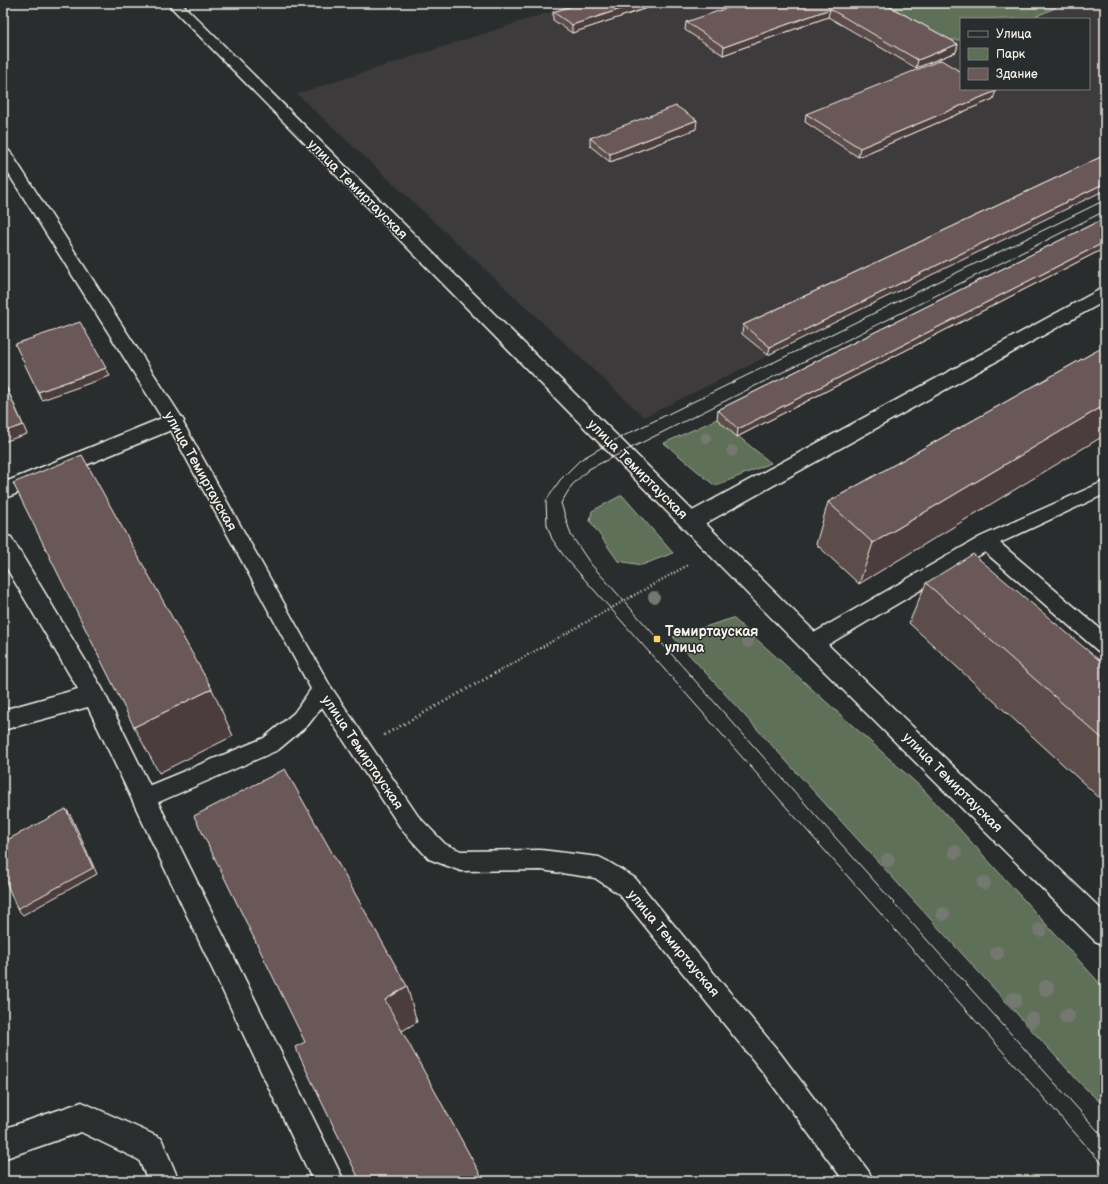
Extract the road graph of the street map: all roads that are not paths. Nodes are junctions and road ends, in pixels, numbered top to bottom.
1 (174, 3) edge
2 (3, 154) edge
3 (1105, 294) edge
4 (174, 421) junction
5 (1105, 487) edge
6 (3, 492) edge
7 (690, 522) junction
8 (986, 542) junction
9 (3, 543) edge
10 (812, 644) junction
11 (1105, 645) edge
12 (322, 690) junction
13 (94, 695) junction
14 (3, 720) edge
15 (144, 798) junction
16 (1105, 932) edge
17 (3, 1144) edge
18 (164, 1181) edge
19 (329, 1181) edge
20 (860, 1181) edge

1 - 7 street, улица Темиртауская
2 - 4 street, улица Темиртауская
3 - 7 street
4 - 6 street
4 - 12 lane, улица Темиртауская
5 - 8 lane
7 - 10 street, улица Темиртауская
8 - 10 lane
8 - 11 lane
9 - 13 street
10 - 16 street, улица Темиртауская
12 - 15 lane
12 - 20 lane, улица Темиртауская
13 - 14 street
13 - 15 street
15 - 19 street
17 - 18 street

